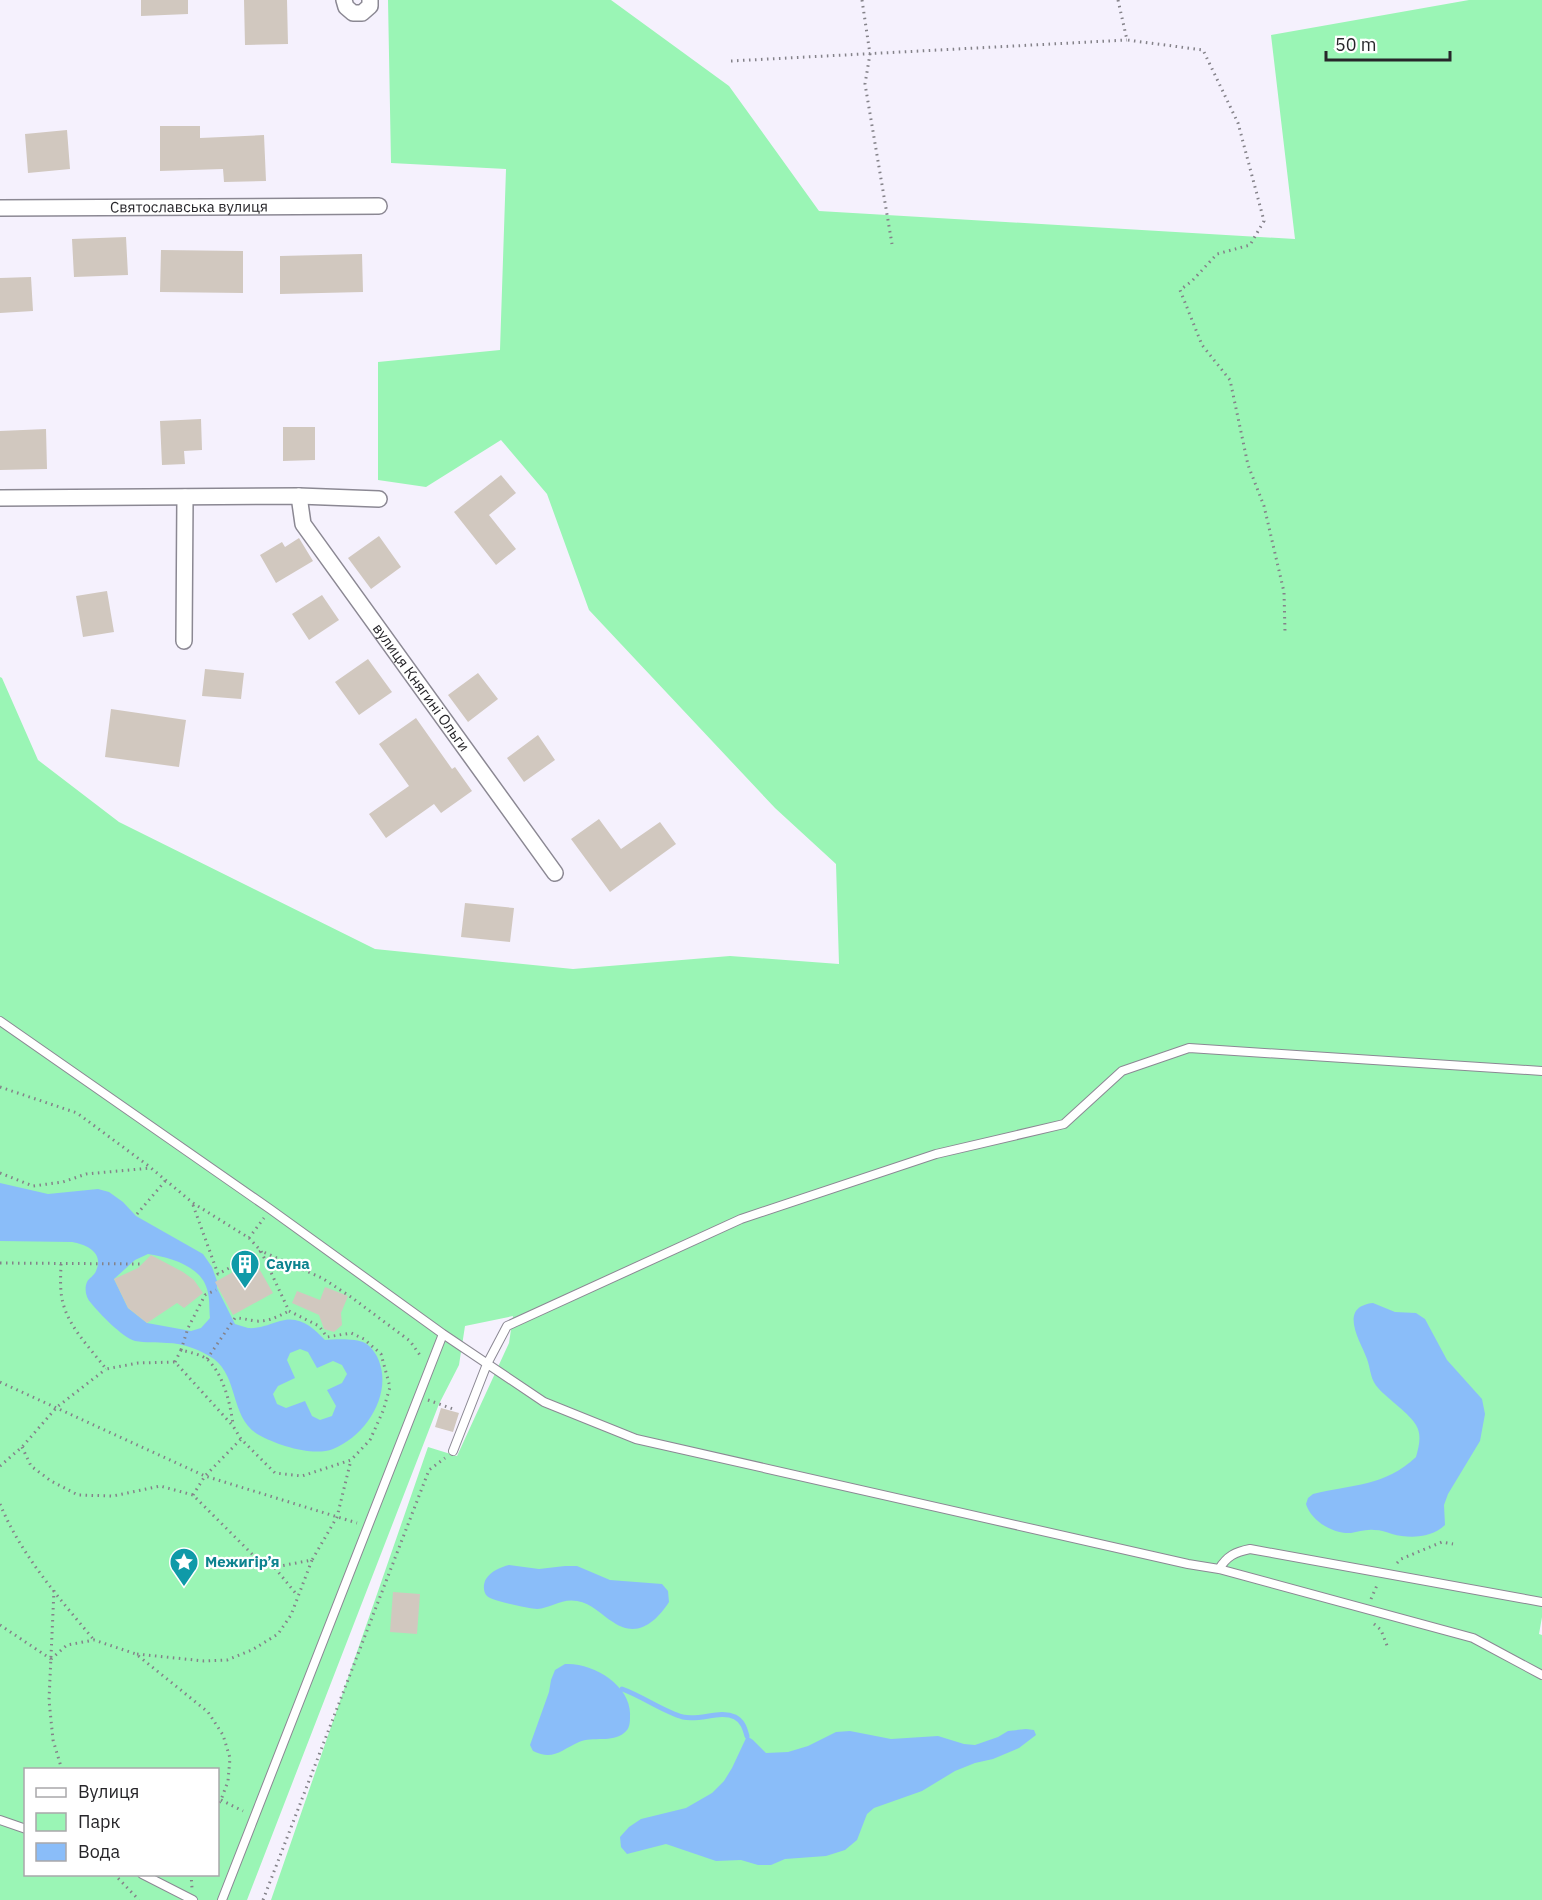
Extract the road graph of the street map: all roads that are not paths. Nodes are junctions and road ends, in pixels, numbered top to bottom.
1 (344, 0) edge
2 (370, 0) edge
3 (379, 206) dead end
4 (0, 208) edge
5 (185, 496) junction
6 (298, 496) junction
7 (0, 498) edge
8 (379, 500) dead end
9 (184, 641) dead end
10 (555, 873) dead end
11 (0, 1021) edge
12 (1542, 1071) edge
13 (443, 1334) junction
14 (487, 1364) junction
15 (453, 1451) road end
16 (1219, 1569) junction
17 (1542, 1602) edge
18 (1542, 1675) edge
19 (0, 1820) edge
20 (24, 1828) edge
21 (144, 1876) edge
22 (193, 1900) edge
23 (222, 1900) edge

1 - 2 street
3 - 4 street, Святославська вулиця
5 - 6 street
5 - 7 street
5 - 9 street
6 - 8 street
6 - 10 street, вулиця Княгині Ольги
11 - 13 lane
12 - 14 lane
13 - 14 lane
13 - 23 lane
14 - 15 lane
14 - 16 lane
16 - 17 lane
16 - 18 lane
19 - 20 lane
21 - 22 lane

